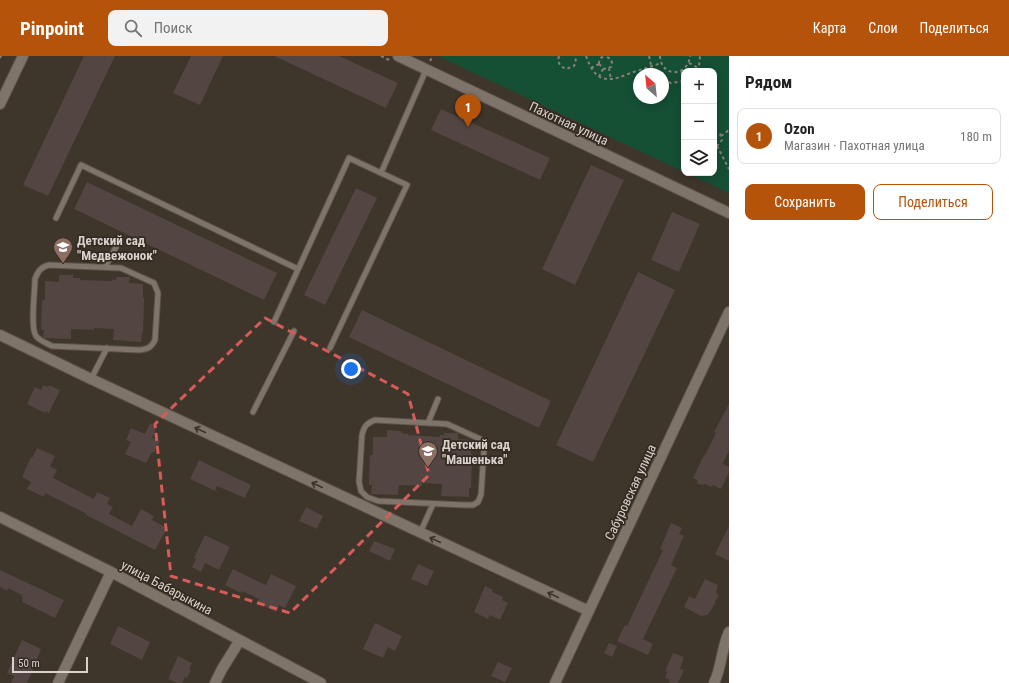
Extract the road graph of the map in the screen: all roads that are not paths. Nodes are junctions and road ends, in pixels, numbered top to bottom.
1 (23, 56) edge
2 (398, 56) edge
3 (426, 70) junction
4 (0, 104) edge
5 (381, 173) junction
6 (729, 213) edge
7 (56, 218) dead end
8 (116, 247) dead end
9 (105, 267) junction
10 (298, 269) junction
11 (729, 312) edge
12 (274, 322) dead end
13 (294, 331) dead end
14 (0, 335) edge
15 (107, 348) junction
16 (330, 348) dead end
17 (91, 379) junction
18 (438, 399) dead end
19 (254, 412) dead end
20 (428, 423) junction
21 (433, 504) junction
22 (0, 517) edge
23 (420, 533) junction
24 (111, 572) junction
25 (589, 611) junction
26 (729, 632) edge
27 (240, 640) junction
28 (58, 683) edge
29 (215, 683) edge
30 (321, 683) edge
31 (555, 683) edge
32 (714, 683) edge

1 - 4 street
2 - 3 street, Пахотная улица
3 - 5 lane
3 - 6 street, Пахотная улица
5 - 10 lane
5 - 16 lane
7 - 10 lane
8 - 9 lane
9 - 15 lane
9 - 15 lane
10 - 12 lane
11 - 25 street, Сабуровская улица
13 - 19 lane
14 - 17 street
15 - 17 lane
23 -> 17 street
18 - 20 lane
20 - 21 lane
20 - 21 lane
21 - 23 lane
22 - 24 street, улица Бабарыкина
25 -> 23 street
24 - 27 street, улица Бабарыкина
24 - 28 street
25 - 31 street, Сабуровская улица
26 - 32 street
27 - 29 street
27 - 30 street, улица Бабарыкина

